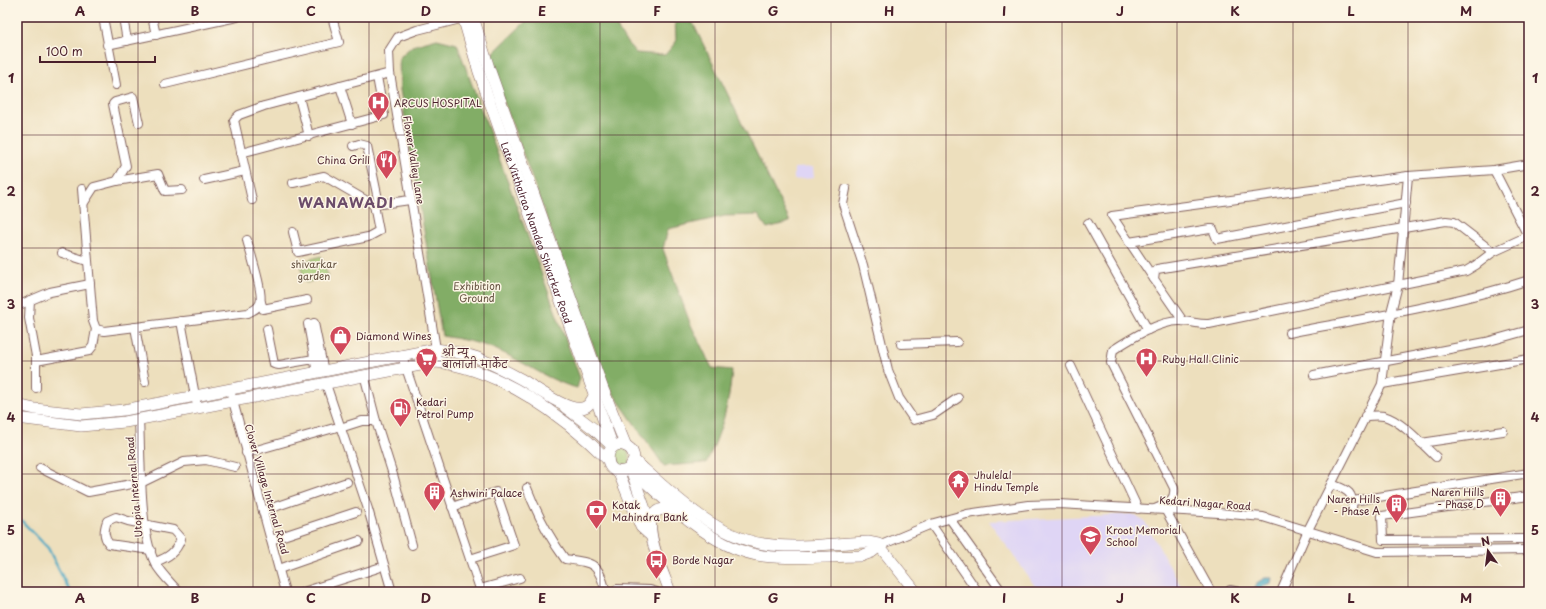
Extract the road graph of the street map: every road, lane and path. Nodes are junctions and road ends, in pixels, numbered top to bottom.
1 (103, 17) edge
2 (123, 17) edge
3 (152, 17) edge
4 (237, 17) edge
5 (332, 17) edge
6 (467, 17) edge
7 (156, 34) junction
8 (127, 41) junction
9 (107, 45) junction
10 (390, 73) junction
11 (376, 77) junction
12 (165, 84) dead end
13 (116, 85) dead end
14 (340, 86) junction
15 (299, 97) junction
16 (139, 123) dead end
17 (352, 124) junction
18 (309, 136) junction
19 (353, 146) dead end
20 (241, 153) junction
21 (1529, 164) edge
22 (1494, 170) junction
23 (245, 171) junction
24 (1408, 176) junction
25 (204, 180) dead end
26 (117, 181) junction
27 (293, 183) dead end
28 (82, 189) dead end
29 (846, 189) dead end
30 (182, 190) dead end
31 (252, 200) dead end
32 (410, 200) junction
33 (1406, 203) junction
34 (83, 204) junction
35 (377, 204) junction
36 (1088, 223) dead end
37 (1404, 229) junction
38 (293, 232) dead end
39 (1528, 237) edge
40 (247, 240) dead end
41 (1129, 242) junction
42 (1494, 252) junction
43 (62, 253) dead end
44 (87, 261) junction
45 (1154, 279) junction
46 (1529, 280) edge
47 (90, 284) junction
48 (1398, 285) junction
49 (30, 300) junction
50 (307, 300) dead end
51 (261, 302) junction
52 (17, 306) edge
53 (1391, 312) junction
54 (181, 321) junction
55 (1182, 321) junction
56 (134, 327) junction
57 (96, 329) junction
58 (267, 329) dead end
59 (1148, 330) junction
60 (1529, 330) edge
61 (1289, 333) dead end
62 (957, 342) dead end
63 (901, 344) dead end
64 (436, 350) junction
65 (402, 356) junction
66 (314, 359) junction
67 (1529, 359) edge
68 (36, 361) junction
69 (436, 362) junction
70 (1385, 362) junction
71 (1071, 366) dead end
72 (404, 368) junction
73 (320, 372) junction
74 (1314, 376) dead end
75 (145, 382) dead end
76 (366, 382) dead end
77 (326, 384) junction
78 (1382, 384) junction
79 (36, 388) dead end
80 (230, 390) junction
81 (594, 396) junction
82 (196, 397) junction
83 (958, 398) dead end
84 (557, 400) junction
85 (232, 402) junction
86 (17, 405) edge
87 (198, 408) junction
88 (1365, 416) junction
89 (17, 418) edge
90 (140, 419) junction
91 (376, 421) junction
92 (337, 428) junction
93 (1503, 431) dead end
94 (1421, 443) junction
95 (626, 446) junction
96 (613, 447) junction
97 (246, 452) junction
98 (1436, 457) dead end
99 (607, 459) junction
100 (632, 464) junction
101 (235, 467) dead end
102 (40, 468) dead end
103 (618, 472) junction
104 (1529, 473) edge
105 (143, 482) junction
106 (348, 482) dead end
107 (1331, 484) junction
108 (527, 488) dead end
109 (1529, 496) edge
110 (1353, 501) junction
111 (452, 507) junction
112 (1138, 509) junction
113 (677, 510) junction
114 (1153, 510) junction
115 (1352, 510) dead end
116 (263, 511) junction
117 (1166, 511) junction
118 (356, 512) dead end
119 (950, 519) junction
120 (650, 523) junction
121 (146, 524) junction
122 (931, 524) junction
123 (1308, 530) junction
124 (651, 536) junction
125 (1529, 539) edge
126 (271, 540) junction
127 (1448, 540) junction
128 (359, 541) dead end
129 (412, 545) dead end
130 (881, 545) junction
131 (151, 550) junction
132 (1529, 550) edge
133 (1449, 551) junction
134 (470, 559) junction
135 (155, 562) junction
136 (378, 568) dead end
137 (279, 569) junction
138 (520, 578) dead end
139 (481, 590) edge
140 (179, 592) edge
141 (286, 592) edge
142 (303, 592) edge
143 (392, 592) edge
144 (606, 592) edge
145 (614, 592) edge
146 (657, 592) edge
147 (670, 592) edge
148 (916, 592) edge
149 (978, 592) edge
150 (1002, 592) edge
151 (1211, 592) edge
152 (1229, 592) edge
153 (1239, 592) edge
154 (1281, 592) edge

1 - 9 street
2 - 8 street
3 - 7 street
4 - 7 street
5 - 12 street
6 - 10 street, Flower Valley Lane
6 - 81 street, Late Vitthalrao Namdeo Shivarkar Road
6 - 95 street, Late Vitthalrao Namdeo Shivarkar Road
7 - 8 street
8 - 9 street
9 - 13 street
10 - 11 street
10 - 32 street, Flower Valley Lane
11 - 14 street
11 - 17 street
14 - 15 street
14 - 17 street
15 - 18 street
15 - 20 street
16 - 26 street
17 - 18 street
18 - 20 street
19 - 35 street
20 - 23 street
21 - 22 street
22 - 24 street
22 - 39 street
23 - 25 street
23 - 31 street
24 - 33 street
24 - 41 street
26 - 30 street
26 - 34 street
27 - 35 street
28 - 34 street
29 - 83 street
32 - 35 street
32 - 64 street, Flower Valley Lane
33 - 37 street
33 - 41 street
34 - 44 street
35 - 38 street
36 - 59 street
37 - 42 street
37 - 45 street
37 - 48 street
39 - 42 street
40 - 51 street
41 - 45 street
42 - 48 street
43 - 44 street
44 - 47 street
45 - 55 street
46 - 53 street
47 - 49 street
47 - 57 street
48 - 53 street
48 - 55 street
49 - 52 street
49 - 68 street
50 - 51 street
51 - 54 street
53 - 61 street
53 - 70 street
54 - 56 street
54 - 82 street
55 - 59 street
56 - 57 street
56 - 75 street
57 - 68 street
58 - 66 street
59 - 114 street
60 - 70 street
62 - 63 street
64 - 65 street
64 - 69 street, Flower Valley Lane
64 - 84 street
65 - 72 street
65 - 73 street
66 - 73 street
66 - 73 street
67 - 78 street
68 - 79 street
69 - 72 street
69 - 99 street
70 - 74 street
70 - 78 street
71 - 112 street
72 - 77 street
72 - 111 street
73 - 80 street
76 - 91 street
77 - 85 street
77 - 92 street
78 - 88 street
80 - 82 street
80 - 85 street, Clover Village Internal Road
81 - 84 street
81 - 96 street, Late Vitthalrao Namdeo Shivarkar Road
82 - 86 street
82 - 87 street
84 - 96 street
85 - 87 street
85 - 97 street, Clover Village Internal Road
87 - 90 street
88 - 94 street
88 - 107 street
89 - 90 street
90 - 105 street, Utopia Internal Road
91 - 92 street
91 - 129 street
92 - 97 street
92 - 143 street
93 - 94 street
94 - 98 street
95 - 96 street
95 - 100 street
96 - 99 street
97 - 116 street, Clover Village Internal Road
99 - 103 street
100 - 103 street
100 - 113 street
100 - 120 street
100 - 130 street
101 - 105 street
102 - 105 street
103 - 124 street
104 - 110 street
105 - 121 street, Utopia Internal Road
106 - 116 street
107 - 110 street
107 - 123 street
108 - 144 street
109 - 127 street
110 - 115 street
111 - 134 street
111 - 134 street
112 - 114 street, Kedari Nagar Road
112 - 119 street, Kedari Nagar Road
113 - 120 street
113 - 130 street
114 - 117 street, Kedari Nagar Road
116 - 126 street, Clover Village Internal Road
117 - 123 street, Kedari Nagar Road
117 - 151 street
118 - 126 street
119 - 122 street, Kedari Nagar Road
119 - 150 street
120 - 124 street
121 - 131 street, Utopia Internal Road
121 - 131 street
121 - 135 street
122 - 130 street, Kedari Nagar Road
122 - 149 street
123 - 133 street, Kedari Nagar Road
123 - 154 street
124 - 147 street
125 - 127 street
126 - 137 street, Clover Village Internal Road
127 - 133 street
128 - 137 street
130 - 148 street
131 - 135 street, Utopia Internal Road
132 - 133 street, Kedari Nagar Road
134 - 139 street
135 - 140 street, Utopia Internal Road
136 - 142 street
137 - 141 street, Clover Village Internal Road
138 - 139 street
145 - 146 street
152 - 153 street

